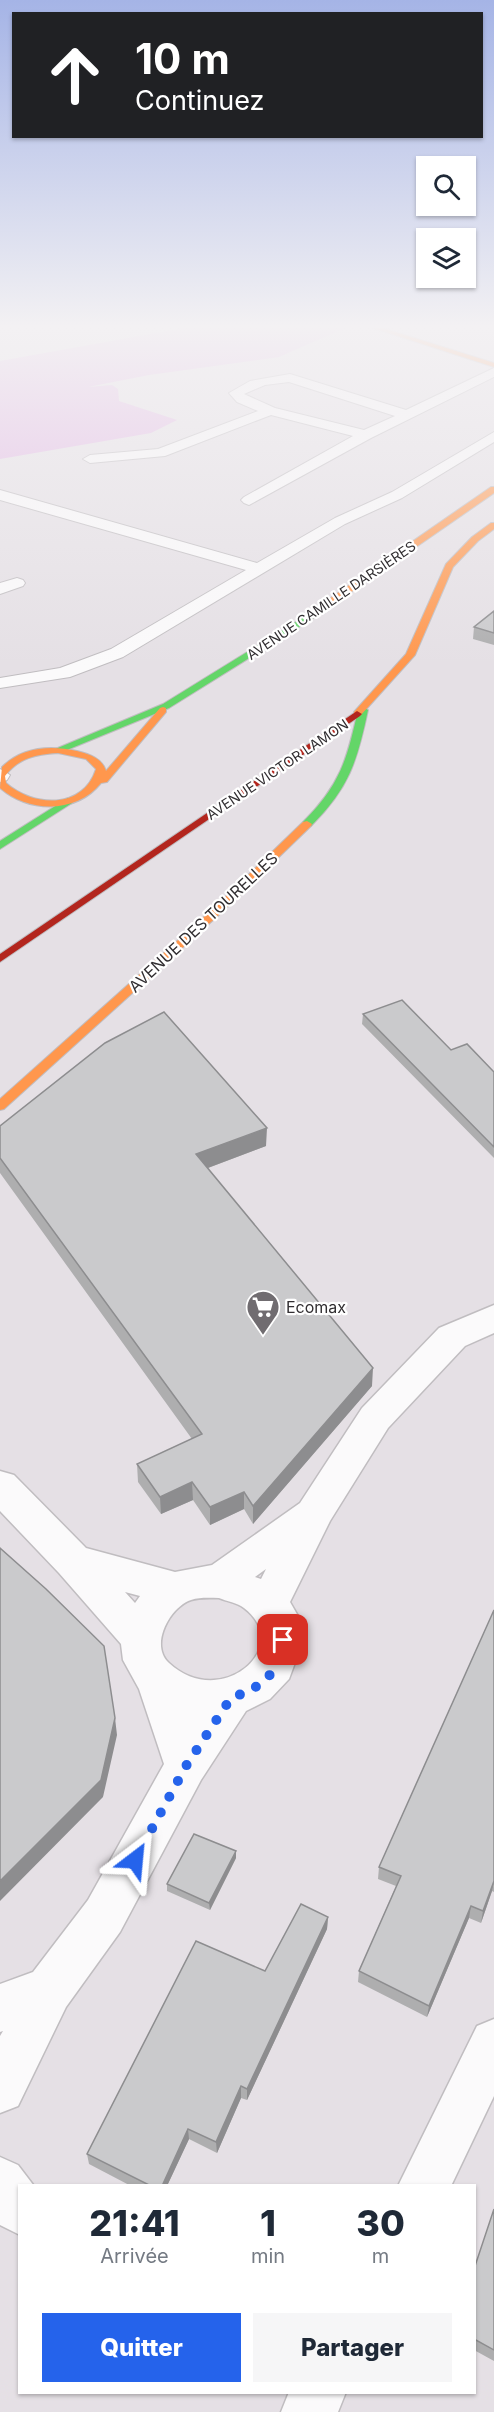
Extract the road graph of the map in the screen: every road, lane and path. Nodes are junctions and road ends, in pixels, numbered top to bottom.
1 (193, 441) edge
2 (356, 441) edge
3 (487, 441) edge
4 (90, 459) dead end
5 (494, 489) edge
6 (0, 495) edge
7 (249, 500) dead end
8 (494, 525) edge
9 (260, 568) junction
10 (17, 583) dead end
11 (0, 589) edge
12 (0, 684) edge
13 (166, 706) junction
14 (363, 710) junction
15 (58, 750) junction
16 (0, 756) edge
17 (21, 757) junction
18 (103, 780) junction
19 (2, 786) edge
20 (68, 801) junction
21 (0, 846) edge
22 (0, 959) edge
23 (0, 1106) edge
24 (494, 1318) edge
25 (0, 1486) edge
26 (315, 1512) junction
27 (73, 1561) junction
28 (220, 1581) junction
29 (176, 1589) junction
30 (269, 1604) junction
31 (141, 1638) junction
32 (158, 1681) junction
33 (231, 1698) junction
34 (186, 1766) junction
35 (49, 1990) junction
36 (0, 2008) edge
37 (494, 2043) edge
38 (0, 2088) edge
39 (0, 2183) edge
40 (425, 2184) edge
41 (18, 2206) edge
42 (318, 2394) edge
43 (309, 2412) edge

1 - 4 lane
2 - 7 lane
3 - 9 lane
5 - 13 street, AVENUE CAMILLE DARSIÈRES
6 - 9 lane
8 - 14 street, AVENUE VICTOR LAMON
9 - 12 lane
10 - 11 lane
13 - 15 street, AVENUE CAMILLE DARSIÈRES
13 - 18 street, AVENUE CAMILLE DARSIÈRES
14 - 22 street, AVENUE VICTOR LAMON
14 - 23 street, AVENUE DES TOURELLES
15 - 17 street
15 - 18 street
16 - 17 lane
17 - 19 street
18 - 20 street, AVENUE CAMILLE DARSIÈRES
19 - 20 street
20 - 21 street
24 - 26 street
25 - 27 street
26 - 28 street
26 - 30 street
27 - 29 street
27 - 31 street
28 - 29 street
28 - 30 street
29 - 31 street
30 - 33 street
31 - 32 street
32 - 33 street
32 - 34 street
33 - 34 street
34 - 35 street
35 - 36 street
35 - 38 street
37 - 40 street
39 - 41 street
42 - 43 street

